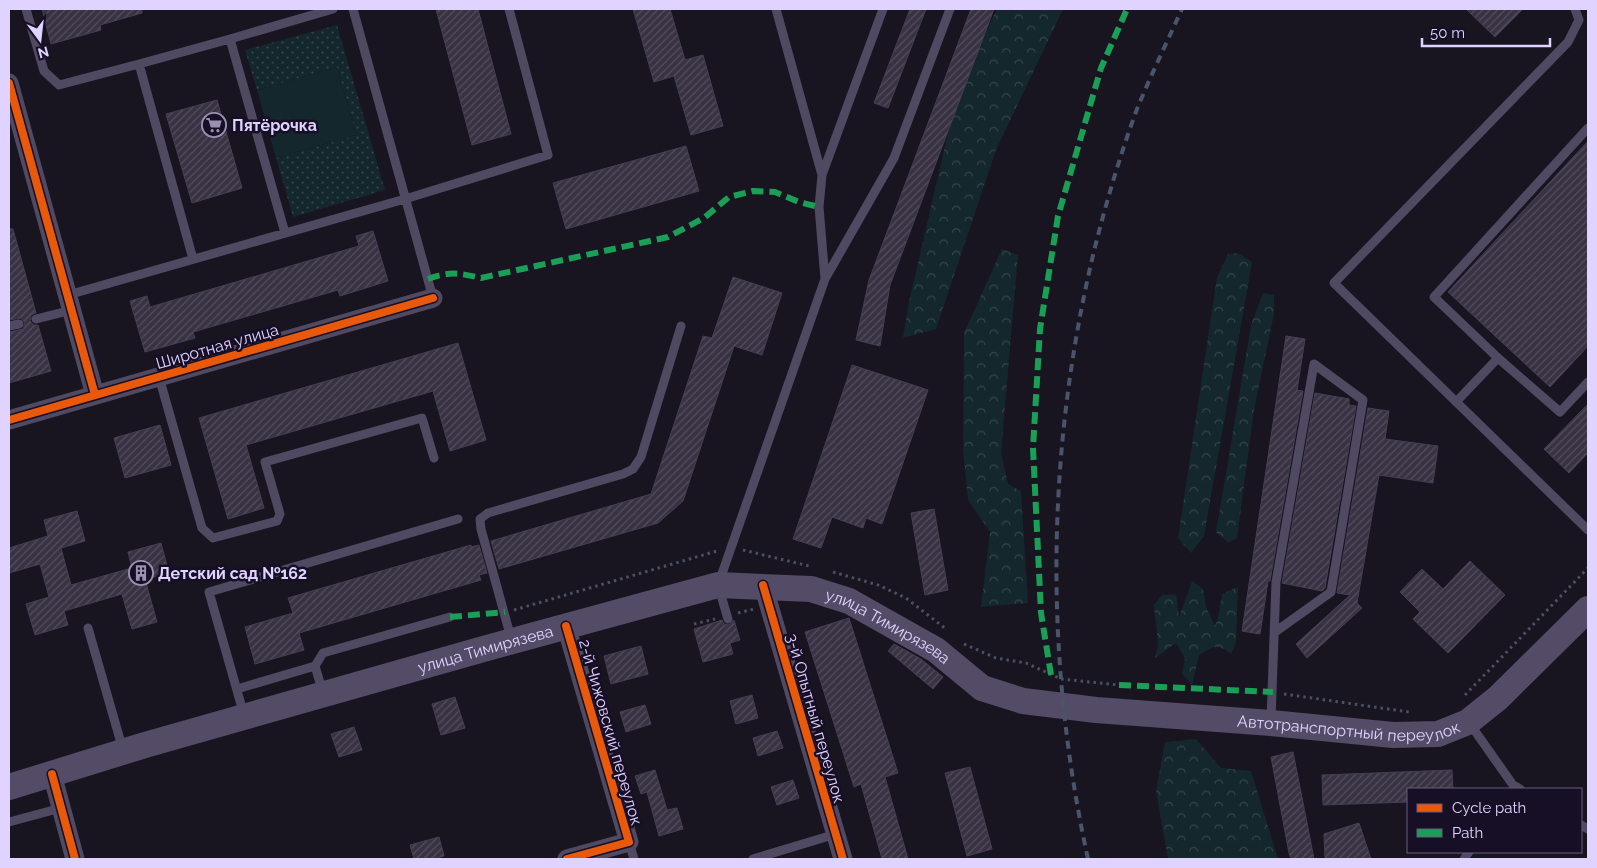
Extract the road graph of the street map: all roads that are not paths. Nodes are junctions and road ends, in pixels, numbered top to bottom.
1 (26, 9) edge
2 (333, 9) edge
3 (353, 9) edge
4 (509, 9) edge
5 (776, 9) edge
6 (883, 9) edge
7 (950, 9) edge
8 (1575, 9) edge
9 (230, 39) junction
10 (139, 64) junction
11 (9, 83) edge
12 (1588, 128) edge
13 (822, 176) junction
14 (404, 199) junction
15 (284, 233) junction
16 (193, 259) junction
17 (825, 279) junction
18 (433, 298) joint
19 (70, 302) junction
20 (36, 319) dead end
21 (19, 324) dead end
22 (9, 326) edge
23 (681, 326) dead end
24 (1498, 358) junction
25 (159, 377) junction
26 (1588, 382) edge
27 (95, 395) junction
28 (1456, 402) junction
29 (9, 420) edge
30 (434, 458) dead end
31 (458, 519) dead end
32 (1588, 530) edge
33 (718, 584) junction
34 (763, 586) junction
35 (1588, 609) edge
36 (450, 617) dead end
37 (728, 619) dead end
38 (566, 626) junction
39 (88, 628) dead end
40 (1275, 632) junction
41 (512, 640) junction
42 (315, 666) junction
43 (237, 689) junction
44 (323, 695) junction
45 (1063, 706) joint
46 (1465, 711) junction
47 (244, 717) junction
48 (1271, 723) junction
49 (124, 752) junction
50 (52, 774) junction
51 (9, 787) edge
52 (1514, 788) edge
53 (61, 808) junction
54 (9, 822) edge
55 (836, 834) junction
56 (632, 851) edge
57 (75, 859) edge
58 (567, 859) edge
59 (753, 859) edge
60 (843, 859) edge

1 - 10 lane
2 - 9 lane
3 - 14 lane
4 - 14 lane
5 - 13 lane
6 - 13 lane
7 - 17 lane
8 - 28 lane
9 - 10 lane
9 - 15 lane
10 - 16 lane
11 - 19 street
12 - 24 lane
13 - 17 lane
14 - 15 lane
14 - 18 lane
15 - 16 lane
16 - 19 lane
17 - 33 lane
18 - 25 street, Широтная улица
19 - 20 lane
19 - 27 street
21 - 22 lane
23 - 41 lane
24 - 26 lane
24 - 28 lane
25 - 27 street, Широтная улица
25 - 30 lane
27 - 29 street, Широтная улица
28 - 32 lane
31 - 43 lane
33 - 34 main road, улица Тимирязева
33 - 37 lane
33 - 38 main road, улица Тимирязева
34 - 45 main road, улица Тимирязева
34 - 55 street, 3-й Опытный переулок
35 - 46 main road, Автотранспортный переулок
36 - 42 lane
38 - 41 main road, улица Тимирязева
38 - 56 street, 2-й Чижовский переулок
39 - 49 lane
40 - 40 lane
40 - 48 lane
41 - 44 main road, улица Тимирязева
42 - 43 lane
42 - 44 lane
43 - 47 lane
44 - 47 main road, улица Тимирязева
45 - 48 main road, Автотранспортный переулок
46 - 48 main road, Автотранспортный переулок
46 - 52 lane
47 - 49 main road, улица Тимирязева
49 - 50 main road, улица Тимирязева
50 - 51 main road, улица Тимирязева
50 - 53 street
53 - 54 lane
53 - 57 street
55 - 59 lane
55 - 60 street, 3-й Опытный переулок
56 - 58 street, 2-й Чижовский переулок

